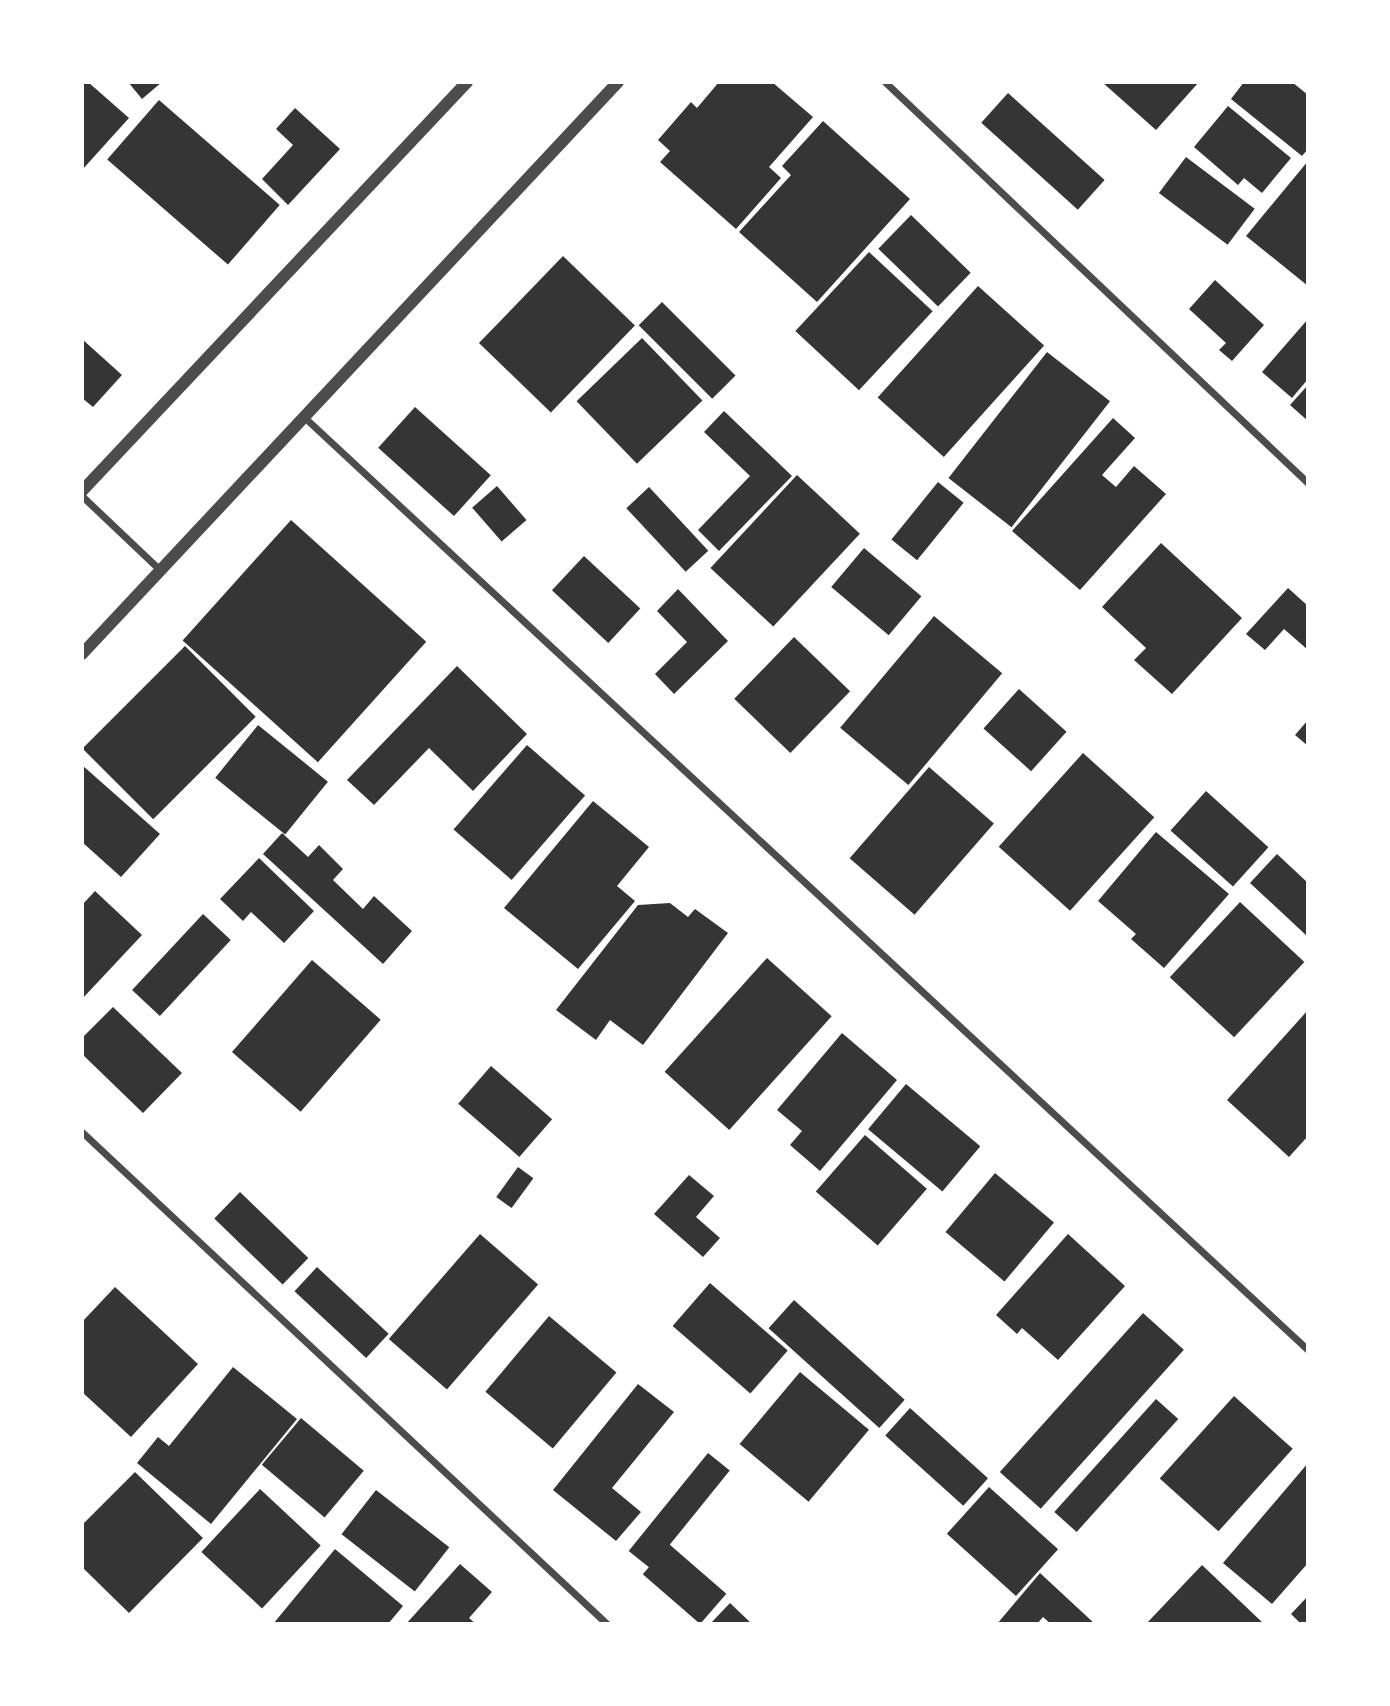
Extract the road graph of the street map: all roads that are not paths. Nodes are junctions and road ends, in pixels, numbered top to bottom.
1 (467, 82) edge
2 (618, 82) edge
3 (885, 82) edge
4 (304, 417) junction
5 (1308, 483) edge
6 (82, 493) edge
7 (161, 571) junction
8 (82, 654) edge
9 (82, 1132) edge
10 (1308, 1350) edge
11 (607, 1624) edge

1 - 6 street
2 - 4 street
3 - 5 street
4 - 7 street
4 - 10 street
6 - 7 street
7 - 8 street
9 - 11 street

